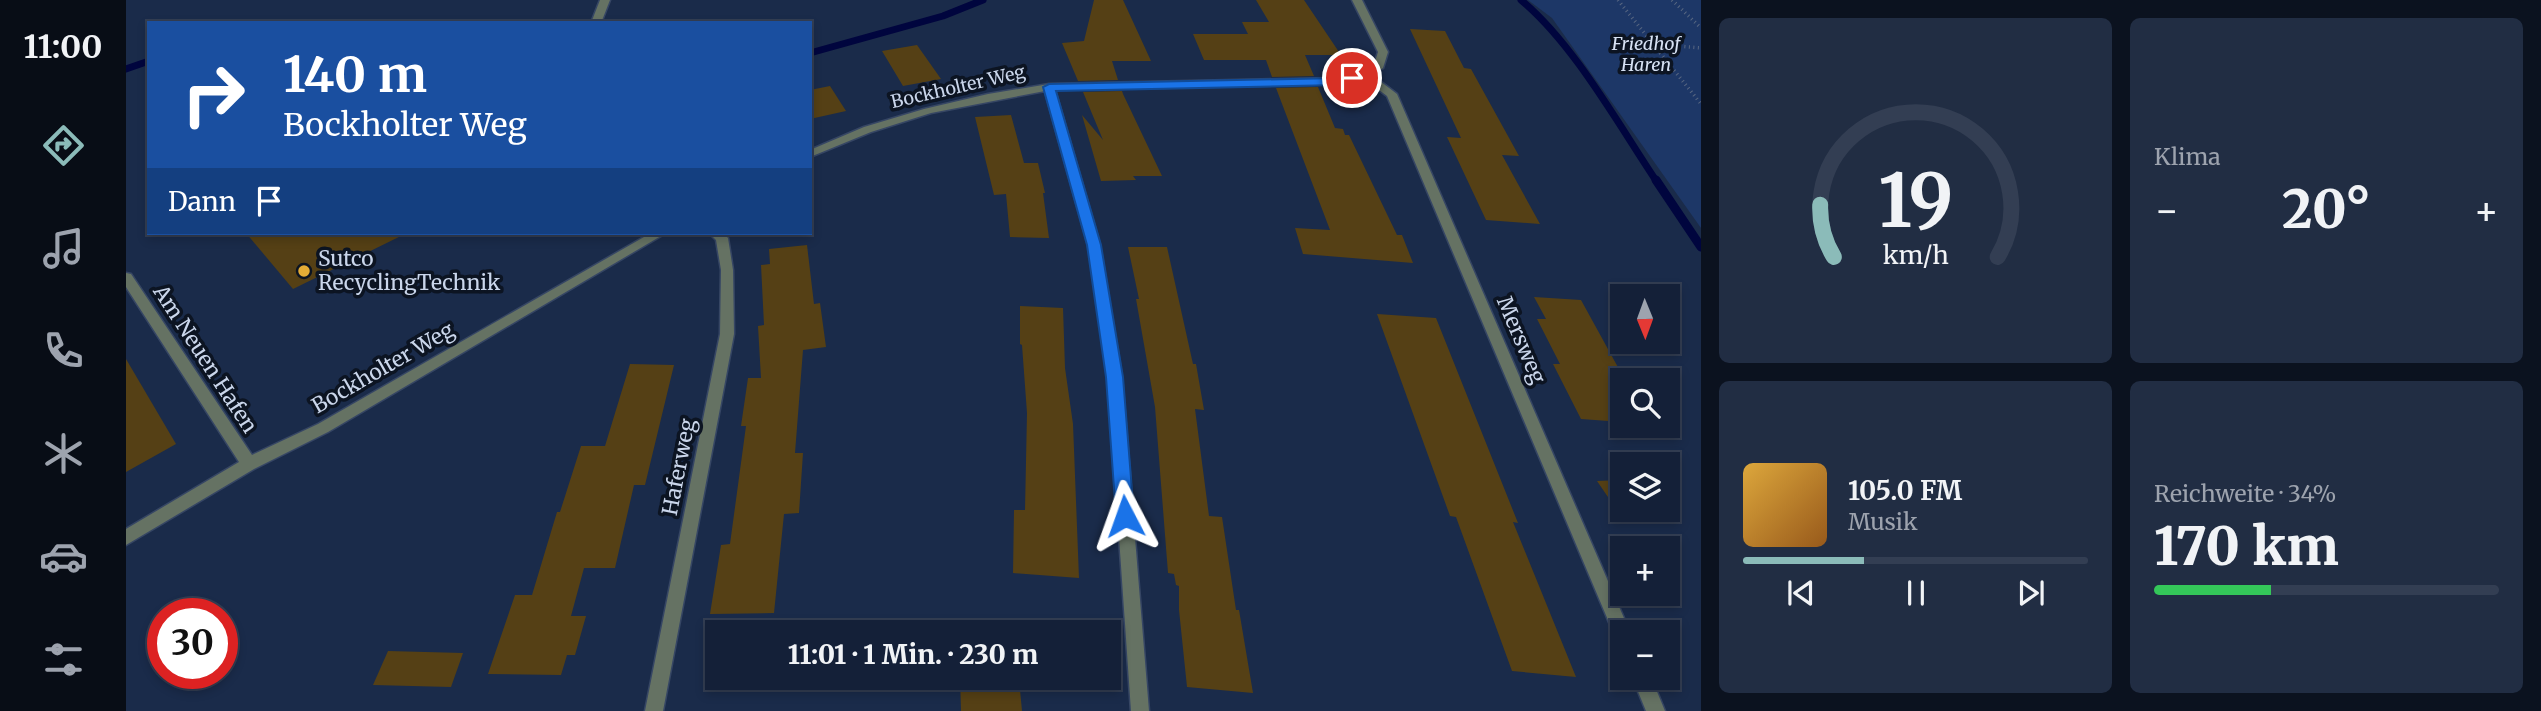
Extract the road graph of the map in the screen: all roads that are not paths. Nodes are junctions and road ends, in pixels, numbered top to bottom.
1 (605, 0) edge
2 (1357, 0) edge
3 (597, 21) edge
4 (1365, 75) junction
5 (1049, 87) junction
6 (812, 153) edge
7 (657, 235) edge
8 (718, 235) edge
9 (126, 277) edge
10 (249, 464) junction
11 (126, 538) edge
12 (1616, 620) edge
13 (1647, 690) edge
14 (654, 711) edge
15 (1140, 711) edge
16 (1656, 711) edge

1 - 3 street
2 - 4 street
4 - 5 street, Bockholter Weg
4 - 12 street, Mersweg
5 - 6 street, Bockholter Weg
5 - 15 street
7 - 10 street, Bockholter Weg
8 - 14 street, Haferweg
9 - 10 street, Am Neuen Hafen
10 - 11 street, Bockholter Weg
13 - 16 street

